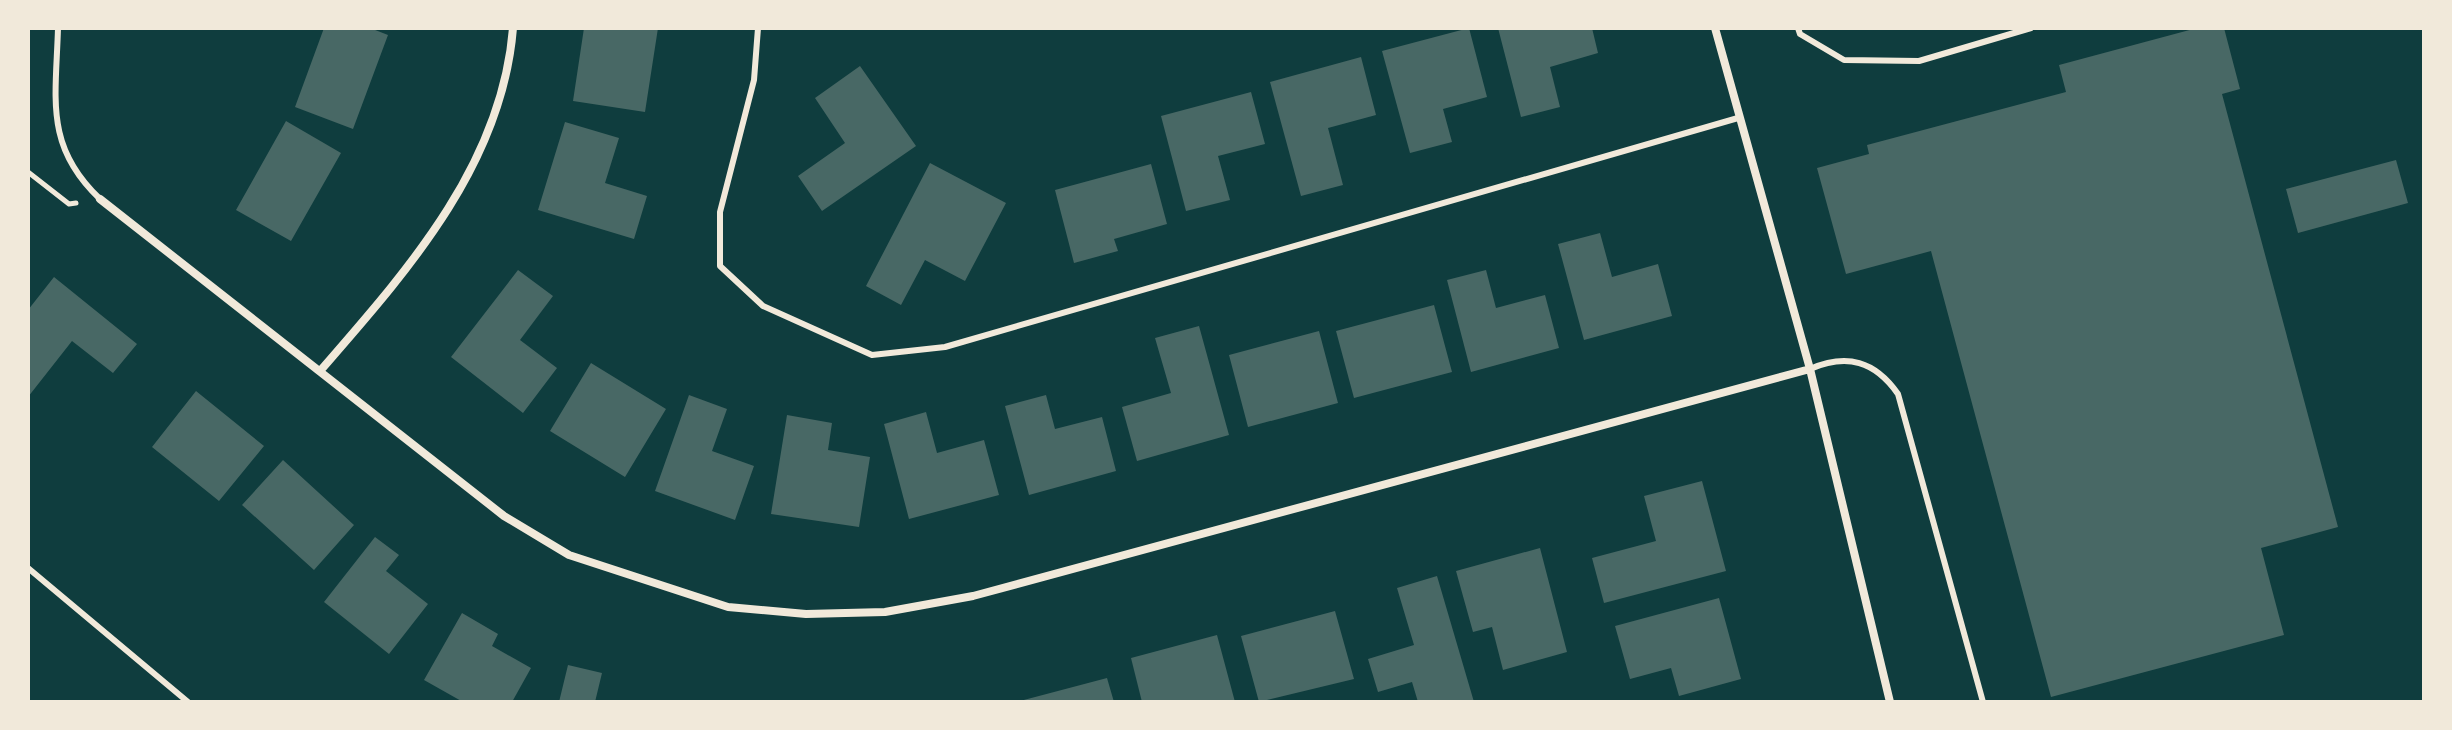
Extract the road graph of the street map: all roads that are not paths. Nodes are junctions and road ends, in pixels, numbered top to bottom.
1 (58, 28) edge
2 (513, 28) edge
3 (758, 28) edge
4 (1715, 28) edge
5 (1798, 28) edge
6 (2031, 28) edge
7 (1738, 118) junction
8 (100, 199) joint
9 (1810, 369) junction
10 (320, 371) junction
11 (28, 568) edge
12 (188, 702) edge
13 (1890, 702) edge
14 (1983, 702) edge

1 - 8 lane
2 - 10 street
3 - 7 lane
4 - 7 street
5 - 6 lane
7 - 9 street
8 - 10 street
9 - 10 street
9 - 13 street
9 - 14 lane
11 - 12 lane

